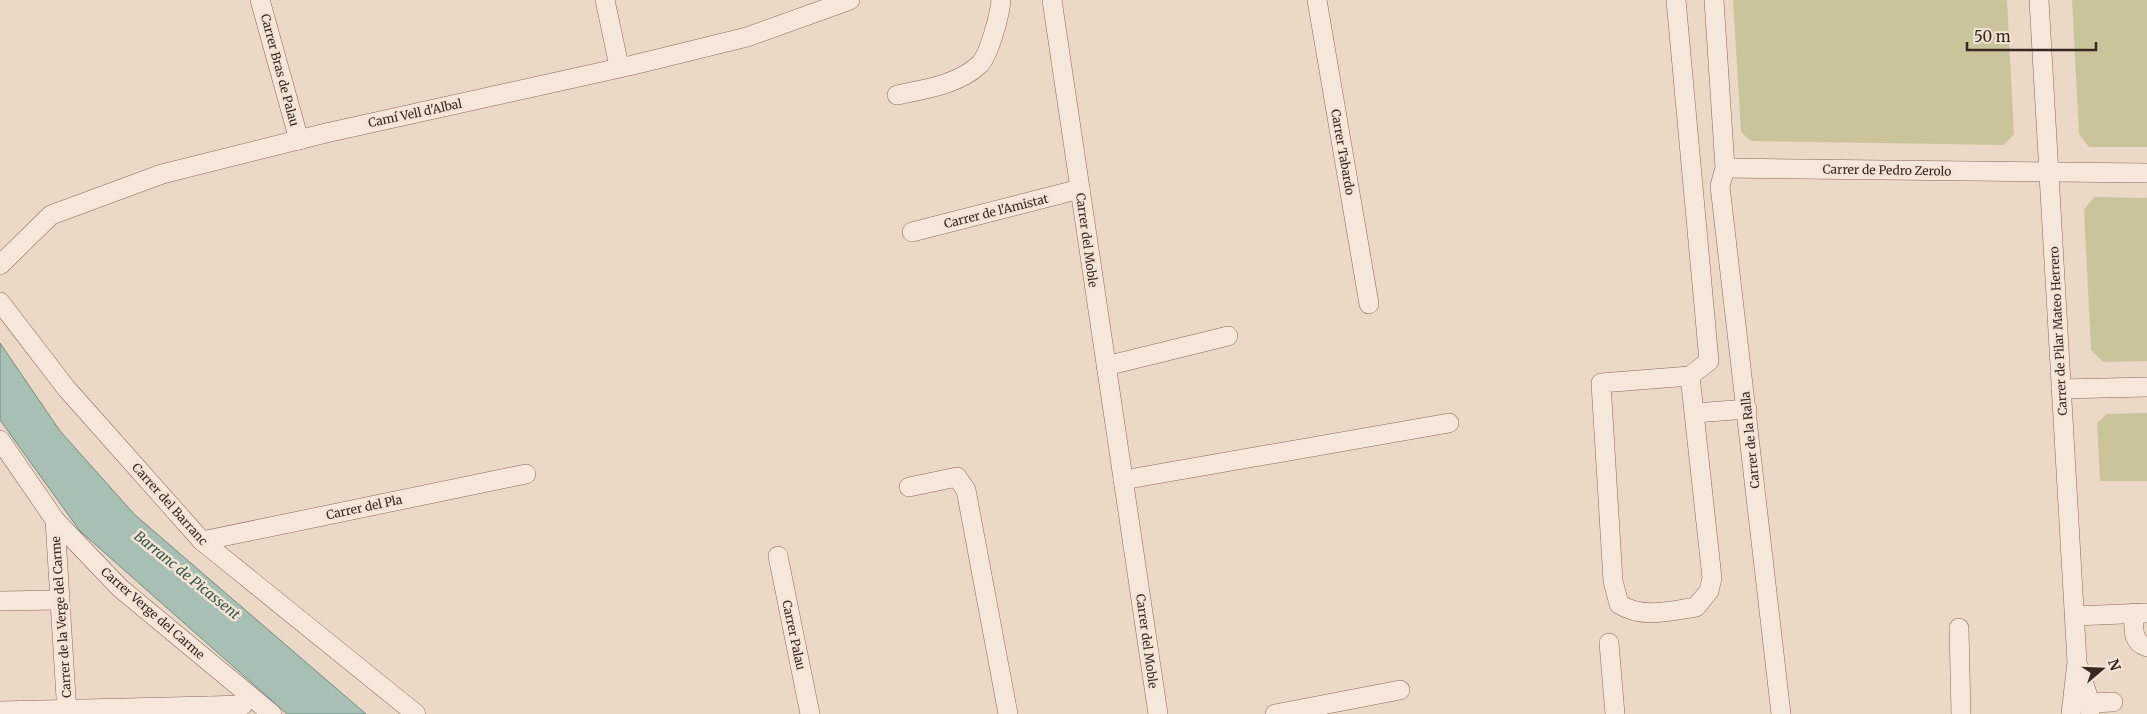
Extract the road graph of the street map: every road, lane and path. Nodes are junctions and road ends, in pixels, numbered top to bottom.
1 (260, 0) edge
2 (605, 0) edge
3 (850, 0) edge
4 (1002, 0) edge
5 (1052, 0) edge
6 (1317, 0) edge
7 (1676, 0) edge
8 (1714, 0) edge
9 (2039, 0) edge
10 (619, 66) junction
11 (897, 95) dead end
12 (299, 140) junction
13 (1725, 168) junction
14 (2049, 172) junction
15 (2147, 173) edge
16 (1080, 190) junction
17 (912, 232) dead end
18 (0, 264) edge
19 (0, 302) edge
20 (1369, 304) dead end
21 (1228, 336) dead end
22 (1106, 366) junction
23 (1690, 376) junction
24 (2147, 387) edge
25 (2061, 389) junction
26 (1747, 409) junction
27 (1695, 413) junction
28 (1449, 423) dead end
29 (3, 450) edge
30 (526, 474) dead end
31 (1123, 480) junction
32 (909, 487) dead end
33 (55, 520) junction
34 (202, 541) junction
35 (778, 556) dead end
36 (59, 600) junction
37 (0, 601) edge
38 (2141, 613) edge
39 (2075, 616) junction
40 (1959, 628) dead end
41 (1609, 643) dead end
42 (2147, 647) edge
43 (2077, 662) junction
44 (1400, 690) dead end
45 (2113, 702) dead end
46 (243, 706) dead end
47 (2090, 708) edge
48 (210, 710) edge
49 (0, 711) edge
50 (67, 712) edge
51 (272, 714) edge
52 (416, 714) edge
53 (810, 714) edge
54 (1008, 714) edge
55 (1158, 714) edge
56 (1275, 714) edge
57 (1615, 714) edge
58 (1781, 714) edge
59 (1961, 714) edge
60 (2071, 714) edge

1 - 12 street, Carrer Bras de Palau
2 - 10 street
3 - 10 street, Camí Vell d'Albal
4 - 11 street
5 - 16 street, Carrer del Moble
6 - 20 street, Carrer Tabardo
7 - 23 street
8 - 13 street, Carrer de la Ralla
9 - 14 street, Carrer de Pilar Mateo Herrero
10 - 12 street, Camí Vell d'Albal
12 - 18 street, Camí Vell d'Albal
13 - 14 street, Carrer de Pedro Zerolo
13 - 26 street, Carrer de la Ralla
14 - 15 street, Carrer de Pedro Zerolo
14 - 25 street, Carrer de Pilar Mateo Herrero
16 - 17 street, Carrer de l'Amistat
16 - 22 street, Carrer del Moble
19 - 34 street, Carrer del Barranc
21 - 22 street
22 - 31 street, Carrer del Moble
23 - 27 street
23 - 27 street
24 - 25 street
25 - 39 street, Carrer de Pilar Mateo Herrero
26 - 27 street
26 - 58 street, Carrer de la Ralla
28 - 31 street
29 - 33 street, Carrer Verge del Carme
30 - 34 street, Carrer del Pla
31 - 55 street, Carrer del Moble
32 - 54 street
33 - 36 street, Carrer de la Verge del Carme
33 - 51 street, Carrer Verge del Carme
34 - 52 street, Carrer del Barranc
35 - 53 street, Carrer Palau
36 - 37 street
36 - 50 street, Carrer de la Verge del Carme
38 - 39 street
38 - 42 street
39 - 43 street, Carrer de Pilar Mateo Herrero
40 - 59 street
41 - 57 street
43 - 47 street, Carrer de Pilar Mateo Herrero
43 - 60 street, Carrer de Pilar Mateo Herrero
44 - 56 street
45 - 47 street
46 - 48 street
48 - 50 street
49 - 50 street

